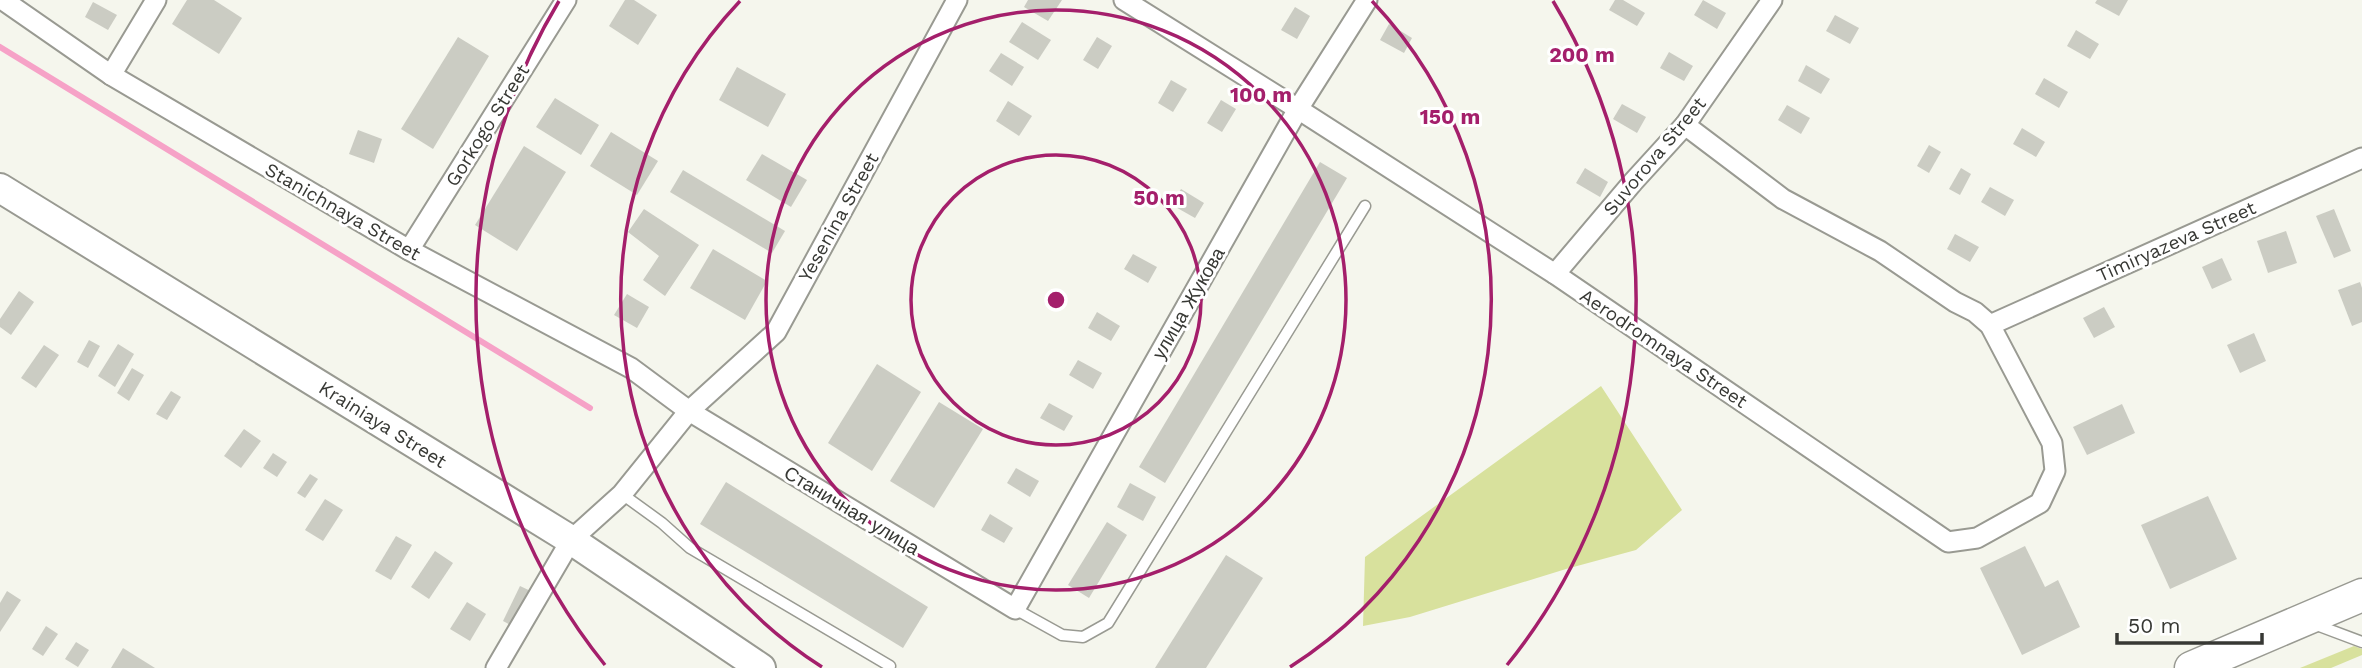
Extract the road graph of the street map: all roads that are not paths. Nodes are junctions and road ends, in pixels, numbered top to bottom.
1 (3, 0) edge
2 (156, 0) edge
3 (566, 0) edge
4 (957, 0) edge
5 (1124, 0) edge
6 (1367, 0) edge
7 (1772, 0) edge
8 (111, 75) junction
9 (1298, 109) junction
10 (1685, 125) junction
11 (2362, 158) edge
12 (0, 188) edge
13 (1365, 206) dead end
14 (409, 250) junction
15 (1555, 274) junction
16 (1990, 325) junction
17 (689, 411) junction
18 (622, 494) junction
19 (570, 540) junction
20 (2362, 595) edge
21 (1015, 609) junction
22 (2304, 620) junction
23 (2362, 642) edge
24 (890, 666) dead end
25 (496, 668) edge
26 (761, 668) edge
27 (2191, 668) edge

1 - 8 street, Stanichnaya Street
2 - 8 street
3 - 14 street, Gorkogo Street
4 - 17 street, Yesenina Street
5 - 9 street, Aerodromnaya Street
6 - 9 street, улица Жукова
7 - 10 street, Suvorova Street
8 - 14 street, Stanichnaya Street
9 - 15 street, Aerodromnaya Street
9 - 21 street, улица Жукова
10 - 15 street, Suvorova Street
10 - 16 street
11 - 16 street, Timiryazeva Street
12 - 19 main road, Krainiaya Street
13 - 21 lane
14 - 17 street, Stanichnaya Street
15 - 16 street, Aerodromnaya Street
17 - 18 street, Yesenina Street
17 - 21 street, Станичная улица
18 - 19 street, Yesenina Street
18 - 24 lane
19 - 25 street, Yesenina Street
19 - 26 main road, Krainiaya Street
20 - 22 main road
22 - 23 lane
22 - 27 main road

